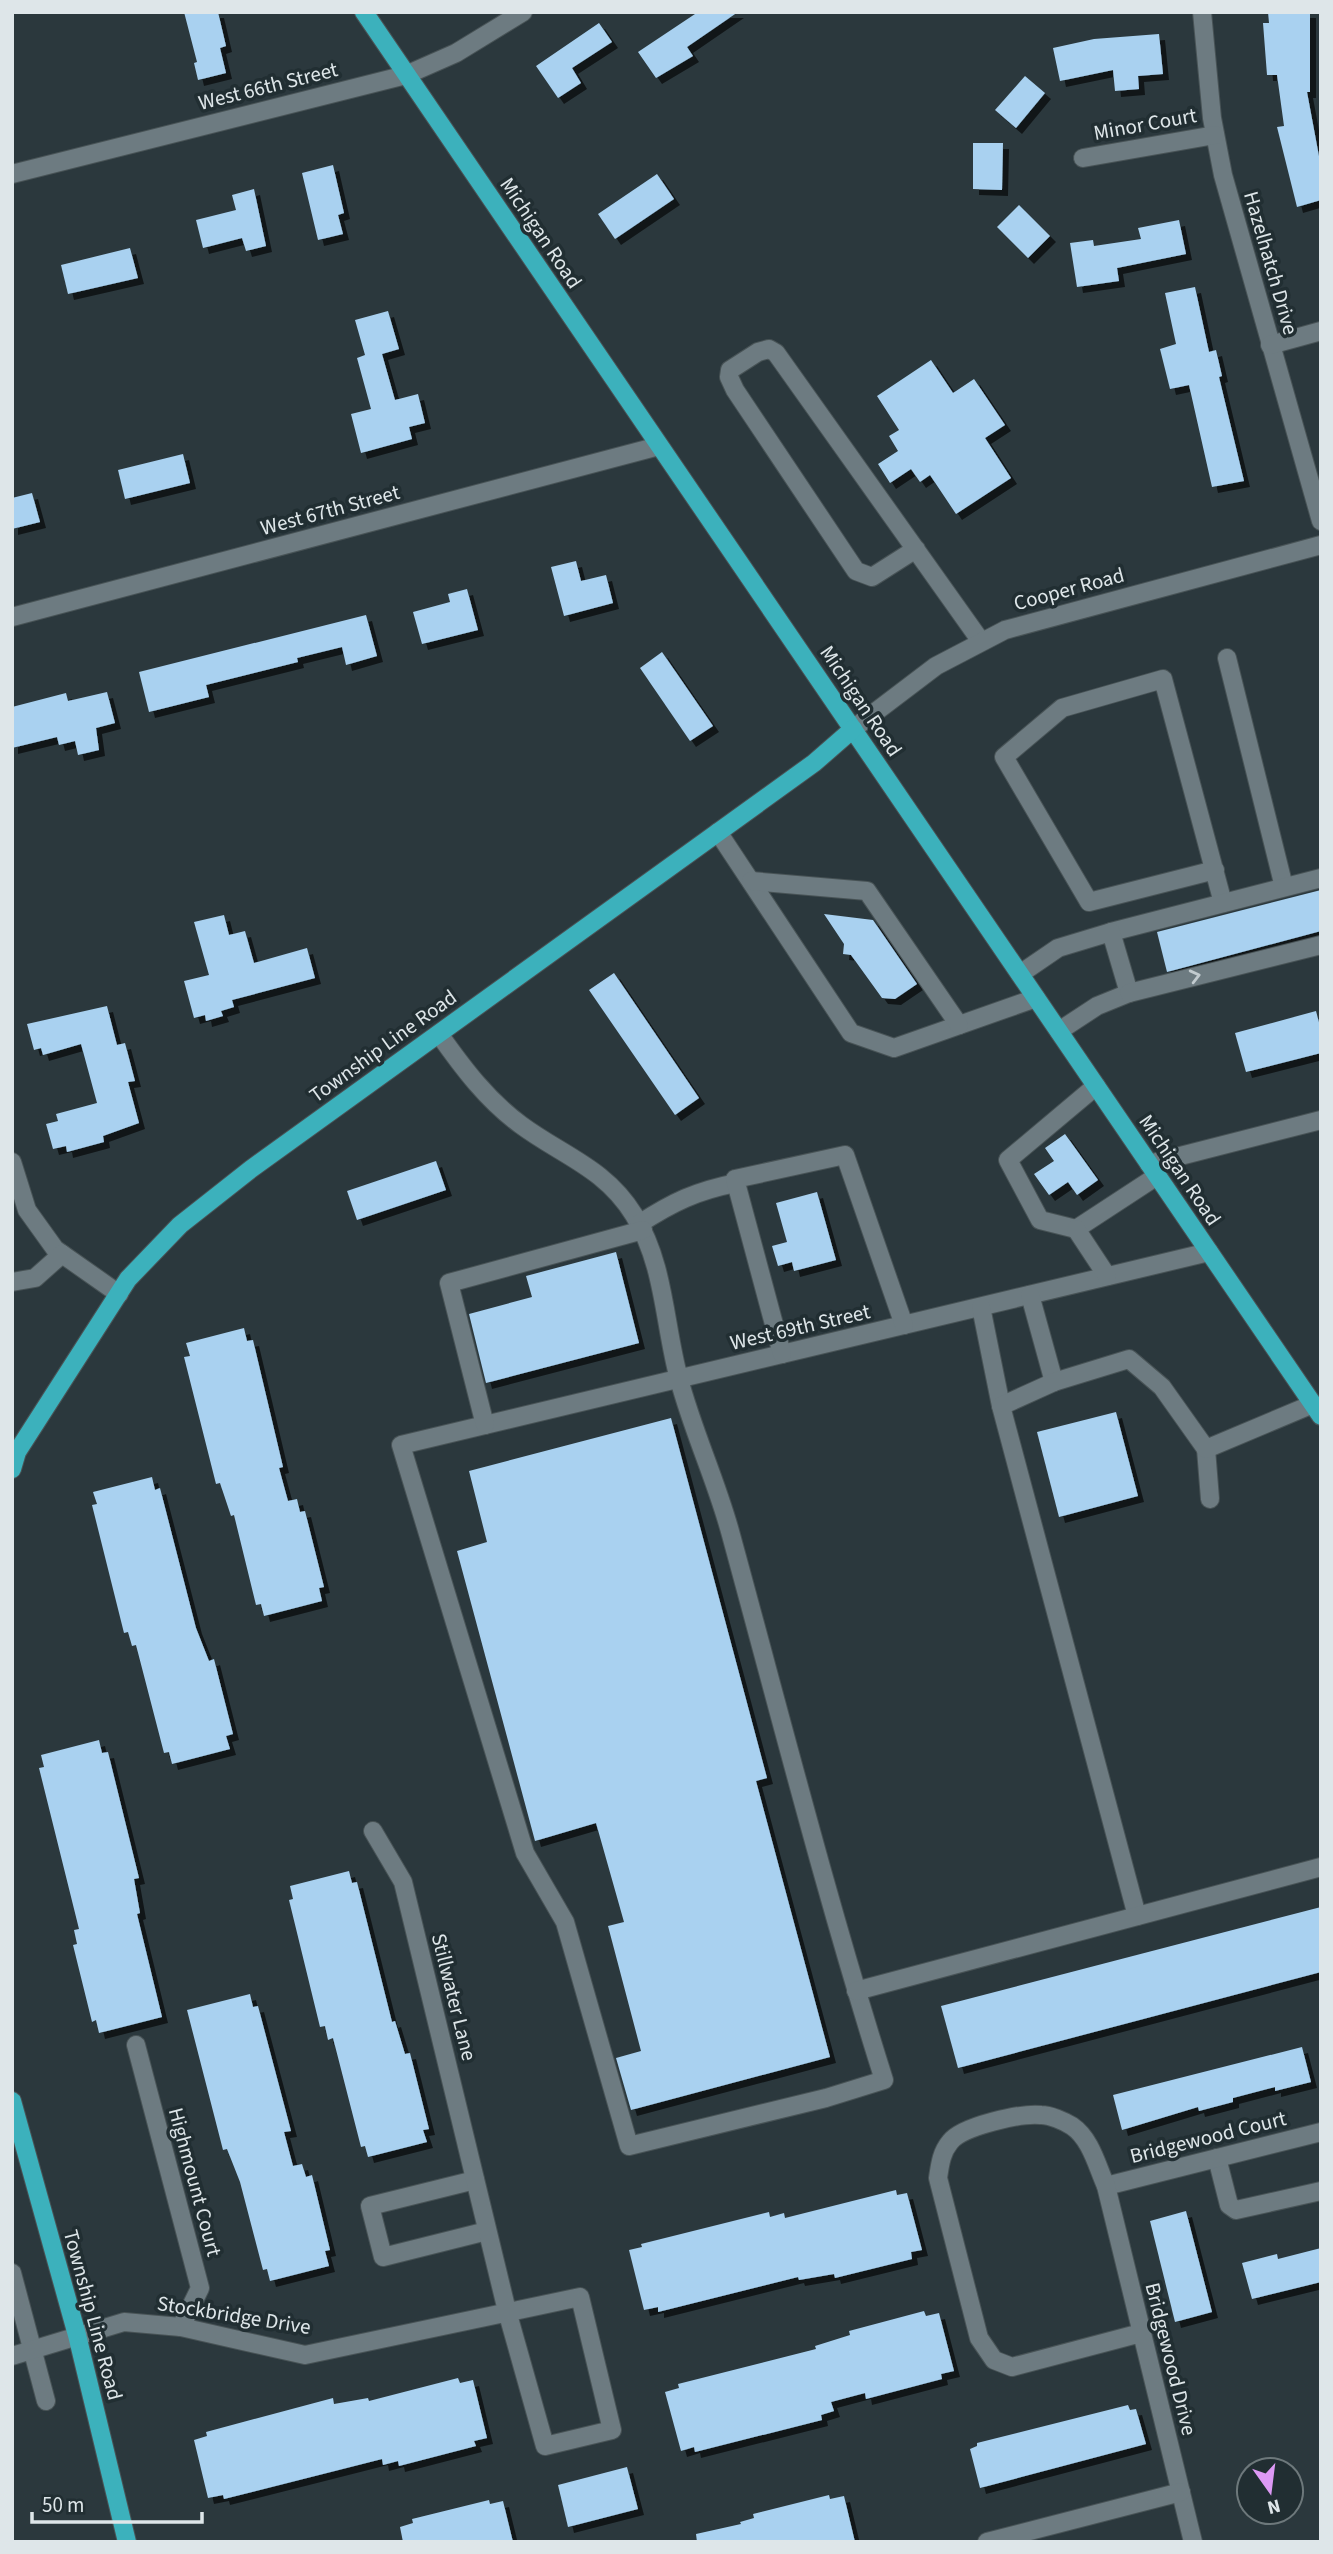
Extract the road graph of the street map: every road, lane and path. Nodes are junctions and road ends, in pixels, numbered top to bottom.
1 (364, 12) edge
2 (523, 12) edge
3 (1202, 12) edge
4 (406, 75) junction
5 (1215, 135) junction
6 (1083, 158) dead end
7 (12, 174) edge
8 (1321, 331) edge
9 (1270, 345) junction
10 (659, 446) junction
11 (1321, 521) edge
12 (1321, 545) edge
13 (916, 549) junction
14 (12, 617) edge
15 (980, 640) junction
16 (1227, 658) dead end
17 (853, 729) junction
18 (718, 832) junction
19 (1215, 870) junction
20 (1321, 878) edge
21 (751, 881) junction
22 (1284, 887) junction
23 (1223, 903) junction
24 (1111, 932) junction
25 (1321, 945) edge
26 (1020, 974) junction
27 (1129, 993) junction
28 (1036, 998) junction
29 (959, 1025) junction
30 (1059, 1031) junction
31 (439, 1034) junction
32 (1096, 1086) junction
33 (1321, 1120) edge
34 (12, 1162) edge
35 (1153, 1170) junction
36 (736, 1183) junction
37 (641, 1227) junction
38 (1076, 1229) junction
39 (1209, 1252) junction
40 (62, 1254) junction
41 (1107, 1276) junction
42 (12, 1282) edge
43 (119, 1294) junction
44 (1030, 1295) junction
45 (981, 1307) junction
46 (904, 1325) junction
47 (782, 1354) junction
48 (679, 1379) junction
49 (1054, 1382) junction
50 (1001, 1406) junction
51 (1317, 1410) edge
52 (485, 1425) junction
53 (1206, 1449) junction
54 (12, 1469) edge
55 (1210, 1499) dead end
56 (373, 1831) dead end
57 (1321, 1867) edge
58 (1137, 1916) junction
59 (856, 1991) junction
60 (136, 2045) dead end
61 (12, 2101) edge
62 (1321, 2132) edge
63 (1217, 2158) junction
64 (475, 2180) junction
65 (1106, 2186) junction
66 (1321, 2191) edge
67 (487, 2231) junction
68 (12, 2273) edge
69 (507, 2311) junction
70 (181, 2327) junction
71 (1140, 2333) junction
72 (77, 2335) junction
73 (33, 2350) junction
74 (12, 2356) edge
75 (46, 2401) dead end
76 (1181, 2492) junction
77 (127, 2542) edge
78 (987, 2542) edge
79 (1193, 2542) edge

1 - 4 main road, Michigan Road
2 - 4 street, West 66th Street
3 - 5 street, Hazelhatch Drive
4 - 7 street, West 66th Street
4 - 10 main road, Michigan Road
5 - 6 street, Minor Court
5 - 9 street, Hazelhatch Drive
8 - 9 street
9 - 11 street, Hazelhatch Drive
10 - 14 street, West 67th Street
10 - 17 main road, Michigan Road
12 - 15 street, Cooper Road
13 - 13 street
13 - 15 street
15 - 17 street, Cooper Road
16 - 22 street
17 - 18 main road, Township Line Road
17 - 26 main road, Michigan Road
18 - 21 street
18 - 31 main road, Township Line Road
19 - 19 street
19 - 23 street
20 - 22 street
21 - 29 street
21 - 29 street
22 - 23 street
23 - 24 street
24 - 26 street
24 - 27 street
27 -> 25 street
26 - 28 main road, Michigan Road
27 - 30 street
28 - 29 street
28 - 30 main road, Michigan Road
30 - 32 main road, Michigan Road
31 - 37 street
31 - 43 main road, Township Line Road
32 - 35 main road, Michigan Road
32 - 38 street
33 - 35 street
34 - 40 street
35 - 38 street
35 - 39 main road, Michigan Road
36 - 37 street
36 - 46 street
36 - 47 street
37 - 48 street
37 - 52 street
38 - 41 street
39 - 41 street, West 69th Street
39 - 51 main road, Michigan Road
40 - 42 street
40 - 43 street
41 - 44 street, West 69th Street
43 - 54 main road, Township Line Road
44 - 45 street, West 69th Street
44 - 49 street
45 - 46 street, West 69th Street
45 - 50 street
46 - 47 street, West 69th Street
47 - 48 street, West 69th Street
48 - 52 street, West 69th Street
48 - 59 street
49 - 50 street
49 - 53 street
50 - 58 street
51 - 53 street
52 - 59 street, West 69th Street
53 - 55 street
56 - 64 street, Stillwater Lane
57 - 58 street
58 - 59 street
60 - 70 street, Highmount Court
61 - 72 main road, Township Line Road
62 - 63 street, Bridgewood Court
63 - 65 street, Bridgewood Court
63 - 66 street
64 - 67 street, Stillwater Lane
64 - 67 street
65 - 71 street, Bridgewood Drive
65 - 71 street, Bridgewood Drive
67 - 69 street, Stillwater Lane
68 - 73 street
69 - 69 street, Stockbridge Drive
69 - 70 street, Stockbridge Drive
70 - 72 street, Stockbridge Drive
71 - 76 street, Bridgewood Drive
72 - 73 street, Stockbridge Drive
72 - 77 main road, Township Line Road
73 - 74 street, Stockbridge Drive
73 - 75 street
76 - 78 street
76 - 79 street, Bridgewood Drive

